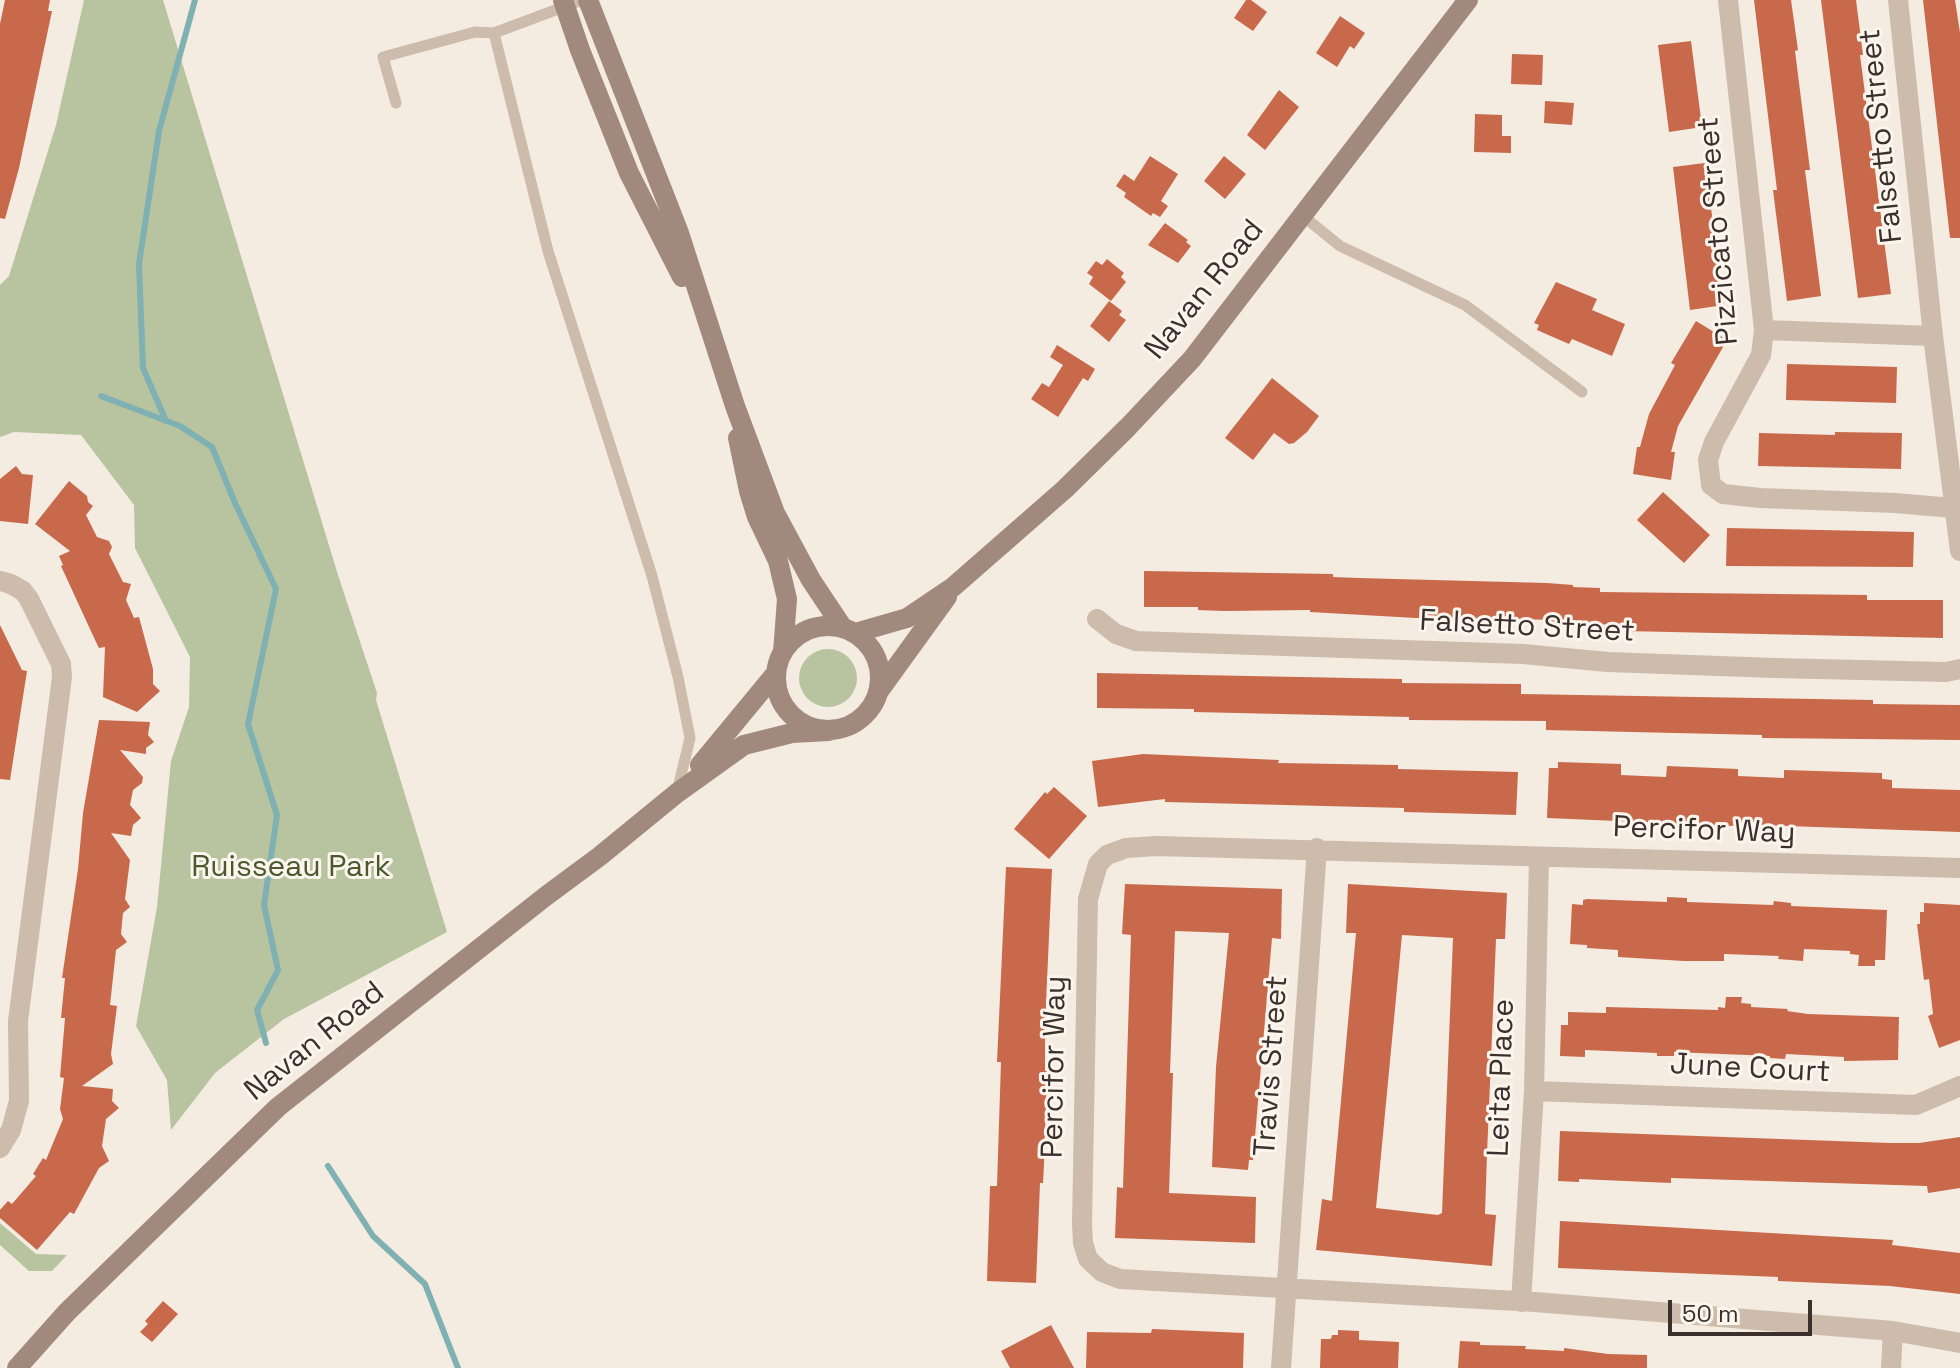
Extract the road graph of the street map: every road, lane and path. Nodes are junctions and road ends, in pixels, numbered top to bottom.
1 (1468, 0) edge
2 (1728, 0) edge
3 (1898, 0) edge
4 (575, 2) edge
5 (494, 33) junction
6 (396, 103) dead end
7 (1303, 216) junction
8 (1764, 330) junction
9 (1933, 336) junction
10 (1582, 392) dead end
11 (735, 406) junction
12 (1953, 508) junction
13 (1960, 551) edge
14 (0, 581) edge
15 (953, 587) junction
16 (1097, 619) dead end
17 (849, 630) junction
18 (783, 652) junction
19 (1960, 669) edge
20 (776, 673) junction
21 (879, 691) junction
22 (829, 731) junction
23 (677, 793) junction
24 (1317, 848) junction
25 (1539, 857) junction
26 (1960, 868) edge
27 (1960, 1086) edge
28 (1534, 1091) junction
29 (0, 1148) edge
30 (1286, 1288) junction
31 (1521, 1302) junction
32 (1893, 1331) junction
33 (1960, 1343) edge
34 (17, 1368) edge
35 (1281, 1368) edge
36 (1891, 1368) edge

1 - 7 main road, Navan Road
2 - 8 street, Pizzicato Street
3 - 9 street, Falsetto Street
4 - 5 lane
4 - 11 main road
5 - 6 lane
5 - 23 lane
7 - 10 lane
7 - 15 main road, Navan Road
8 - 9 street
8 - 12 street, Pizzicato Street
9 - 12 street, Falsetto Street
11 - 17 main road
11 - 18 main road
12 - 13 street, Falsetto Street
14 - 29 street
15 - 17 main road, Navan Road
15 - 21 main road, Navan Road
16 - 19 street, Falsetto Street
17 - 18 main road
17 - 21 main road
18 - 20 main road
20 - 22 main road
20 - 23 main road, Navan Road
21 - 22 main road
22 - 23 main road, Navan Road
23 - 34 main road, Navan Road
24 - 25 street, Percifor Way
24 - 30 street, Travis Street
24 - 30 street, Percifor Way
25 - 26 street, Percifor Way
25 - 28 street, Leita Place
27 - 28 street, June Court
28 - 31 street, Leita Place
30 - 31 street, Percifor Way
30 - 35 street, Travis Street
31 - 32 street, Percifor Way
32 - 33 street, Percifor Way
32 - 36 street

